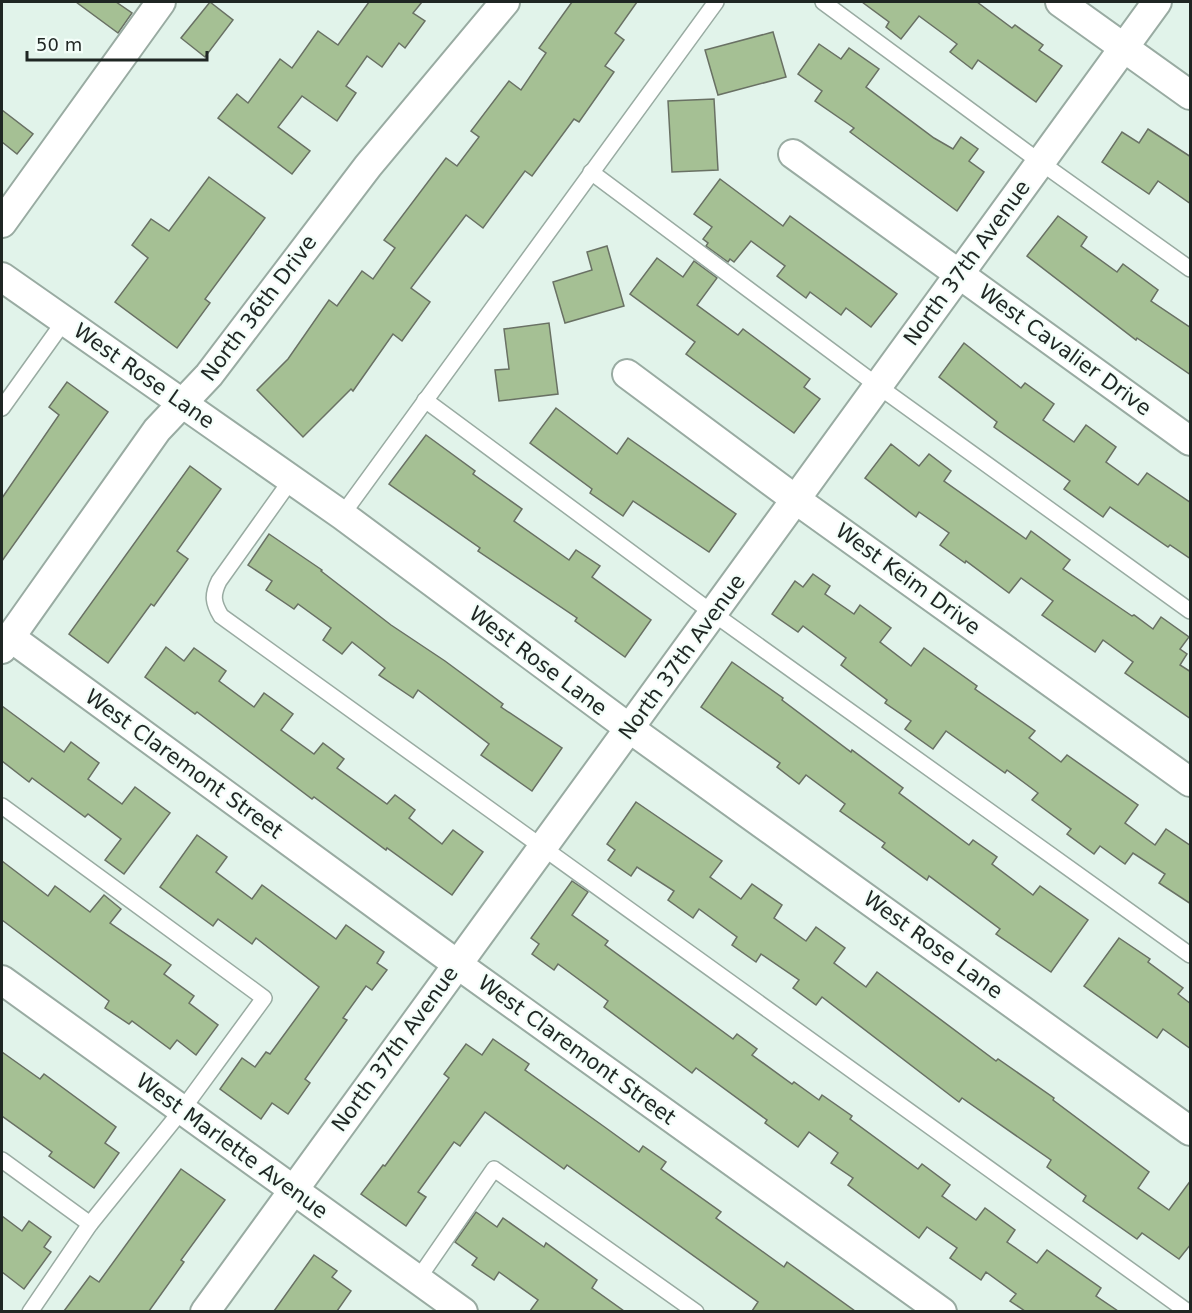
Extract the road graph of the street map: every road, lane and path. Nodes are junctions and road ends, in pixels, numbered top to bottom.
1 (161, 2) edge
2 (505, 2) edge
3 (716, 2) edge
4 (823, 2) edge
5 (1060, 2) edge
6 (1157, 2) edge
7 (1124, 47) junction
8 (1191, 95) edge
9 (793, 154) dead end
10 (1040, 162) junction
11 (591, 172) junction
12 (2, 224) edge
13 (1191, 269) edge
14 (959, 273) junction
15 (2, 277) edge
16 (65, 320) junction
17 (627, 374) dead end
18 (878, 386) junction
19 (425, 400) junction
20 (183, 403) junction
21 (2, 408) edge
22 (1191, 441) edge
23 (291, 480) junction
24 (795, 499) junction
25 (342, 515) junction
26 (1191, 611) edge
27 (714, 614) junction
28 (6, 643) edge
29 (629, 728) junction
30 (1191, 782) edge
31 (2, 806) edge
32 (543, 847) junction
33 (1191, 955) edge
34 (456, 964) junction
35 (2, 980) edge
36 (182, 1110) junction
37 (1191, 1131) edge
38 (2, 1160) edge
39 (294, 1190) junction
40 (90, 1224) junction
41 (418, 1279) junction
42 (30, 1311) edge
43 (205, 1311) edge
44 (463, 1311) edge
45 (696, 1311) edge
46 (942, 1311) edge
47 (1188, 1311) edge

1 - 12 street
2 - 20 street, North 36th Drive
3 - 11 lane
4 - 10 lane
5 - 7 street
6 - 7 street, North 37th Avenue
7 - 8 street
7 - 10 street, North 37th Avenue
9 - 14 street, West Cavalier Drive
10 - 13 lane
10 - 14 street, North 37th Avenue
11 - 18 lane
11 - 19 lane
14 - 18 street, North 37th Avenue
14 - 22 street, West Cavalier Drive
15 - 16 street, West Rose Lane
16 - 20 street, West Rose Lane
16 - 21 lane
17 - 24 street, West Keim Drive
18 - 24 street, North 37th Avenue
18 - 26 lane
19 - 25 lane
19 - 27 lane
20 - 23 street, West Rose Lane
20 - 28 street, North 36th Drive
23 - 25 street, West Rose Lane
23 - 32 lane
24 - 27 street, North 37th Avenue
24 - 30 street, West Keim Drive
25 - 29 street, West Rose Lane
27 - 29 street, North 37th Avenue
27 - 33 lane
28 - 34 street, West Claremont Street
29 - 32 street, North 37th Avenue
29 - 37 street, West Rose Lane
31 - 36 lane
32 - 34 street, North 37th Avenue
32 - 47 lane
34 - 39 street, North 37th Avenue
34 - 46 street, West Claremont Street
35 - 36 street, West Marlette Avenue
36 - 39 street, West Marlette Avenue
36 - 40 lane
38 - 40 lane
39 - 41 street, West Marlette Avenue
39 - 43 street, North 37th Avenue
40 - 42 lane
41 - 44 street, West Marlette Avenue
41 - 45 lane

